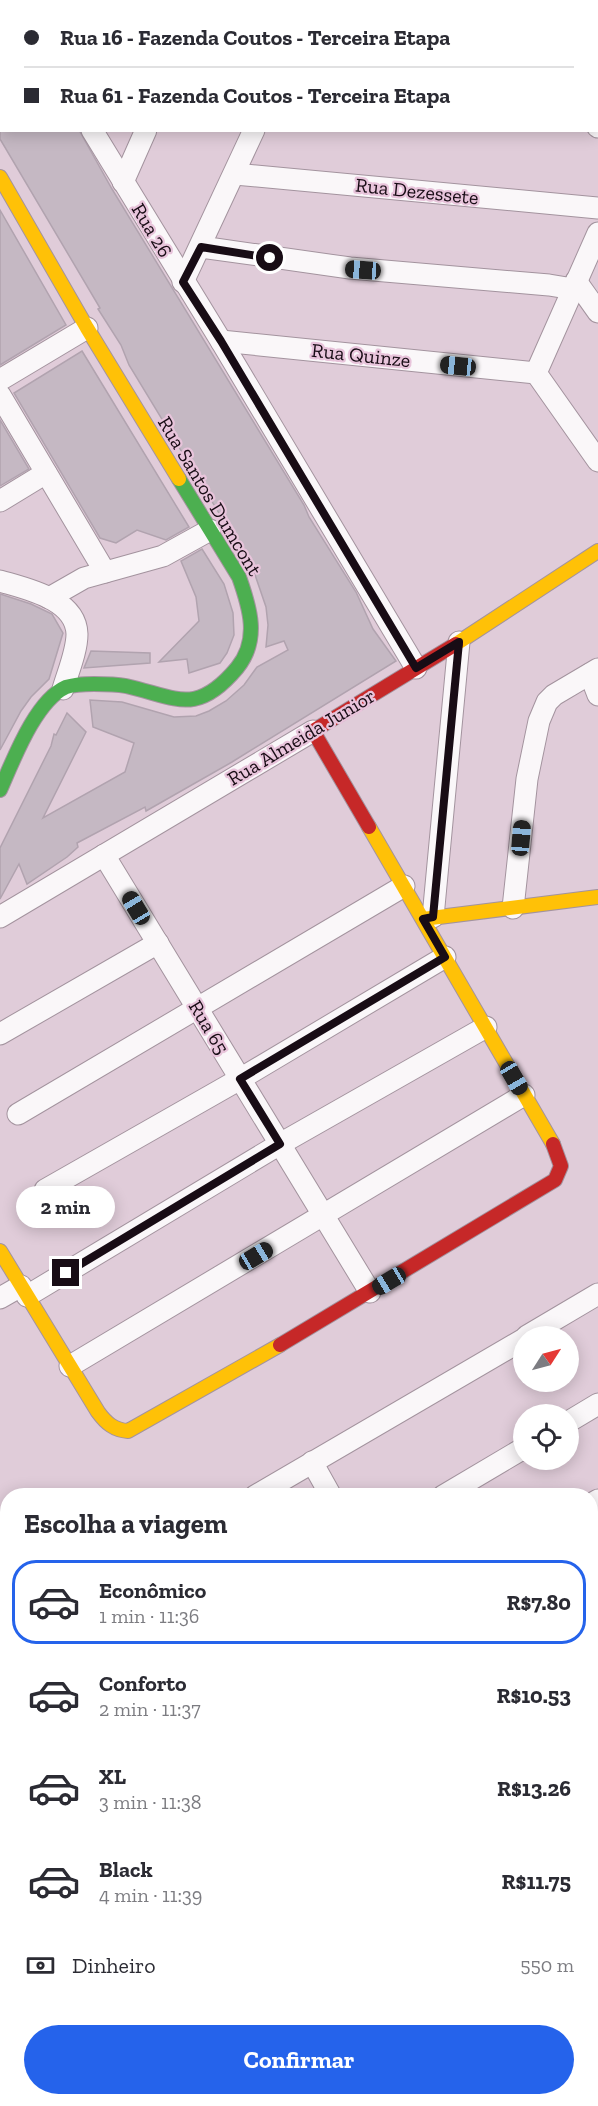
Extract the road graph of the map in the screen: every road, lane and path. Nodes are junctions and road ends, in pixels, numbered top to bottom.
1 (93, 132) edge
2 (145, 132) edge
3 (253, 132) edge
4 (235, 174) junction
5 (0, 177) edge
6 (123, 182) junction
7 (598, 208) edge
8 (598, 233) edge
9 (201, 247) junction
10 (183, 282) junction
11 (575, 285) junction
12 (598, 312) edge
13 (87, 328) junction
14 (221, 341) junction
15 (536, 373) junction
16 (0, 380) edge
17 (0, 395) edge
18 (598, 461) edge
19 (46, 473) junction
20 (0, 501) edge
21 (210, 530) junction
22 (598, 551) edge
23 (105, 572) junction
24 (0, 581) edge
25 (48, 598) junction
26 (459, 642) junction
27 (416, 668) junction
28 (594, 672) edge
29 (63, 689) junction
30 (598, 696) edge
31 (313, 731) junction
32 (0, 790) edge
33 (104, 855) junction
34 (404, 886) junction
35 (598, 897) edge
36 (513, 908) junction
37 (0, 917) edge
38 (428, 918) junction
39 (158, 943) junction
40 (445, 957) junction
41 (198, 1009) junction
42 (486, 1027) junction
43 (0, 1034) edge
44 (240, 1079) junction
45 (524, 1095) junction
46 (18, 1114) dead end
47 (280, 1144) junction
48 (45, 1190) dead end
49 (323, 1215) junction
50 (0, 1251) edge
51 (24, 1291) junction
52 (370, 1293) junction
53 (598, 1294) edge
54 (0, 1298) edge
55 (545, 1326) edge
56 (513, 1345) edge
57 (70, 1366) junction
58 (598, 1404) edge
59 (579, 1415) edge
60 (513, 1454) edge
61 (312, 1462) junction
62 (268, 1488) edge
63 (327, 1488) edge
64 (456, 1488) edge

1 - 6 street, Rua 26
2 - 6 street
3 - 4 street
4 - 7 street, Rua Dezessete
4 - 9 street
5 - 13 street, Rua Santos Dumcont
6 - 10 street, Rua 26
8 - 11 street
9 - 10 street
9 - 11 street
10 - 14 street, Rua 26
11 - 12 street
11 - 15 street
13 - 16 street
13 - 21 street, Rua Santos Dumcont
14 - 15 street, Rua Quinze
14 - 27 street, Rua 26
15 - 18 street
17 - 19 street
19 - 20 street
19 - 23 street
21 - 23 street
21 - 29 street, Rua Santos Dumcont
22 - 26 street, Rua Almeida Junior
23 - 25 street
24 - 25 street
25 - 29 street
26 - 27 street, Rua Almeida Junior
26 - 38 street
27 - 31 street, Rua Almeida Junior
28 - 30 street
28 - 36 street
29 - 32 street
31 - 33 street, Rua Almeida Junior
31 - 34 street
33 - 37 street, Rua Almeida Junior
33 - 39 street, Rua 65
34 - 38 street
34 - 41 street
35 - 36 street
36 - 38 street
38 - 40 street
39 - 41 street, Rua 65
39 - 43 street
40 - 42 street
40 - 44 street
41 - 44 street, Rua 65
41 - 46 street
42 - 45 street
42 - 47 street
44 - 47 street, Rua 65
44 - 48 street
45 - 49 street
45 - 52 street
47 - 49 street, Rua 65
47 - 51 street
49 - 52 street, Rua 65
49 - 57 street
50 - 51 street
51 - 54 street
51 - 57 street
52 - 57 street
53 - 55 street
56 - 61 street
58 - 59 street
60 - 64 street
61 - 62 street
61 - 63 street

